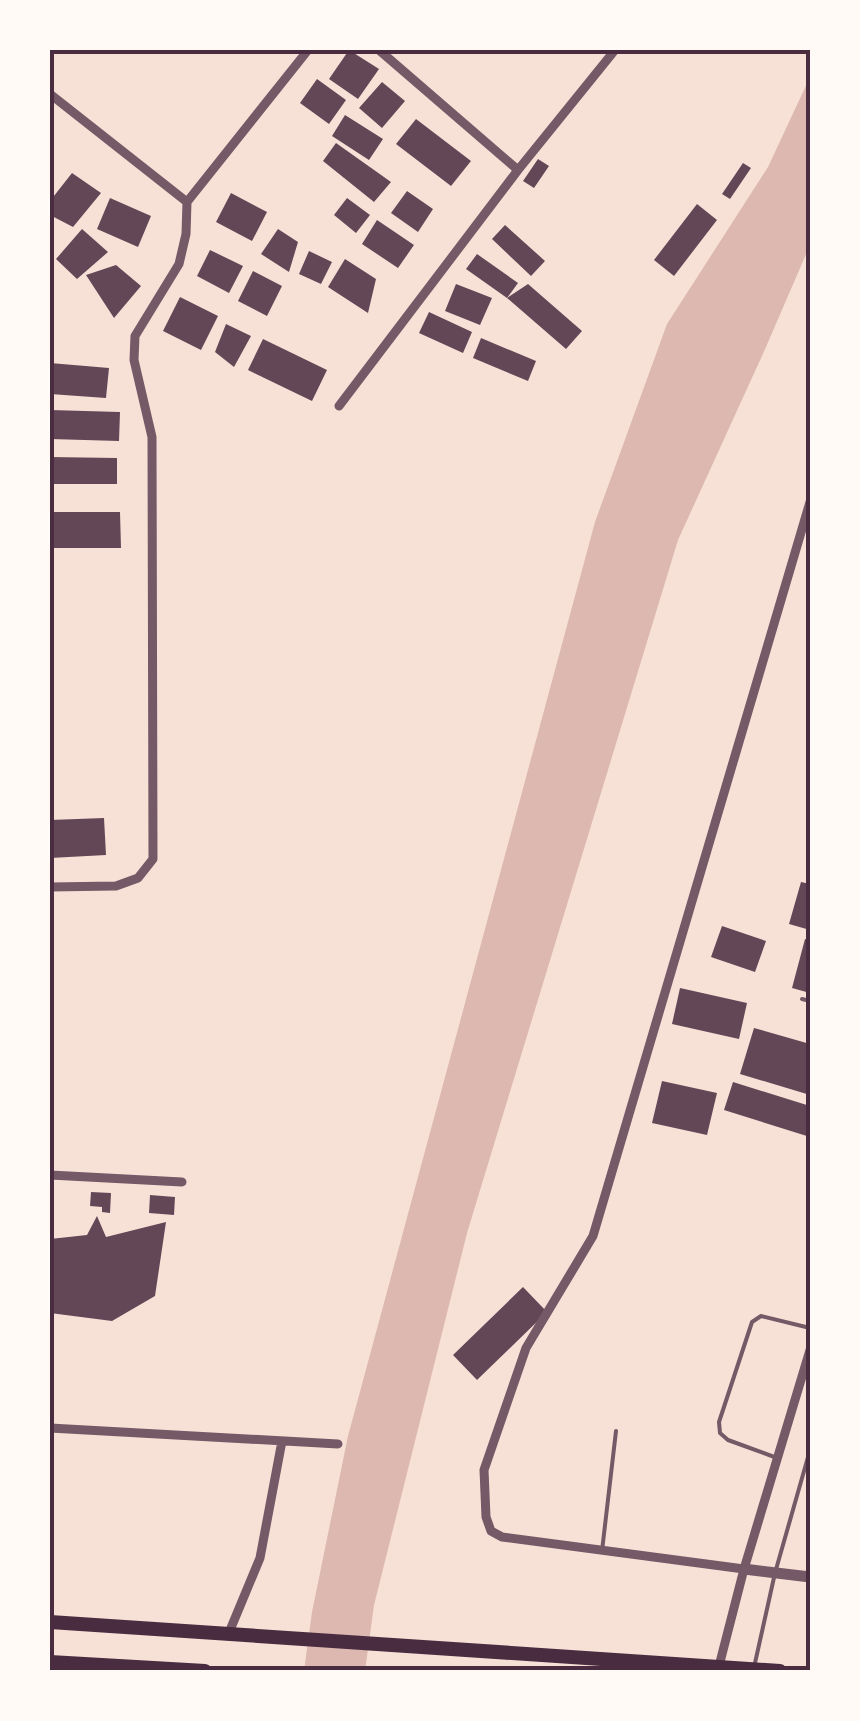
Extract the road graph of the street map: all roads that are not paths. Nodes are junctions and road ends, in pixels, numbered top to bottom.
1 (308, 50) edge
2 (379, 50) edge
3 (615, 50) edge
4 (50, 94) edge
5 (518, 170) junction
6 (187, 202) junction
7 (339, 406) dead end
8 (810, 502) edge
9 (50, 887) edge
10 (802, 999) dead end
11 (810, 1001) edge
12 (50, 1175) edge
13 (182, 1182) dead end
14 (810, 1328) edge
15 (810, 1350) edge
16 (50, 1428) edge
17 (616, 1431) dead end
18 (282, 1441) junction
19 (338, 1444) dead end
20 (810, 1450) edge
21 (777, 1458) junction
22 (602, 1551) junction
23 (744, 1569) junction
24 (776, 1573) junction
25 (810, 1577) edge
26 (50, 1622) edge
27 (228, 1635) junction
28 (50, 1662) edge
29 (719, 1666) junction
30 (753, 1669) edge
31 (205, 1671) edge
32 (780, 1671) edge

1 - 6 street
2 - 5 street
3 - 5 street
4 - 6 street
5 - 7 street
6 - 9 street
8 - 22 street
10 - 11 lane
12 - 13 street
14 - 21 lane
15 - 21 street
16 - 18 street
17 - 22 lane
18 - 19 street
18 - 27 street
20 - 24 lane
21 - 23 street
22 - 23 street
23 - 24 street
23 - 29 street
24 - 25 street
24 - 30 lane
26 - 27 highway
27 - 29 highway
28 - 31 highway
29 - 30 highway
30 - 32 highway

